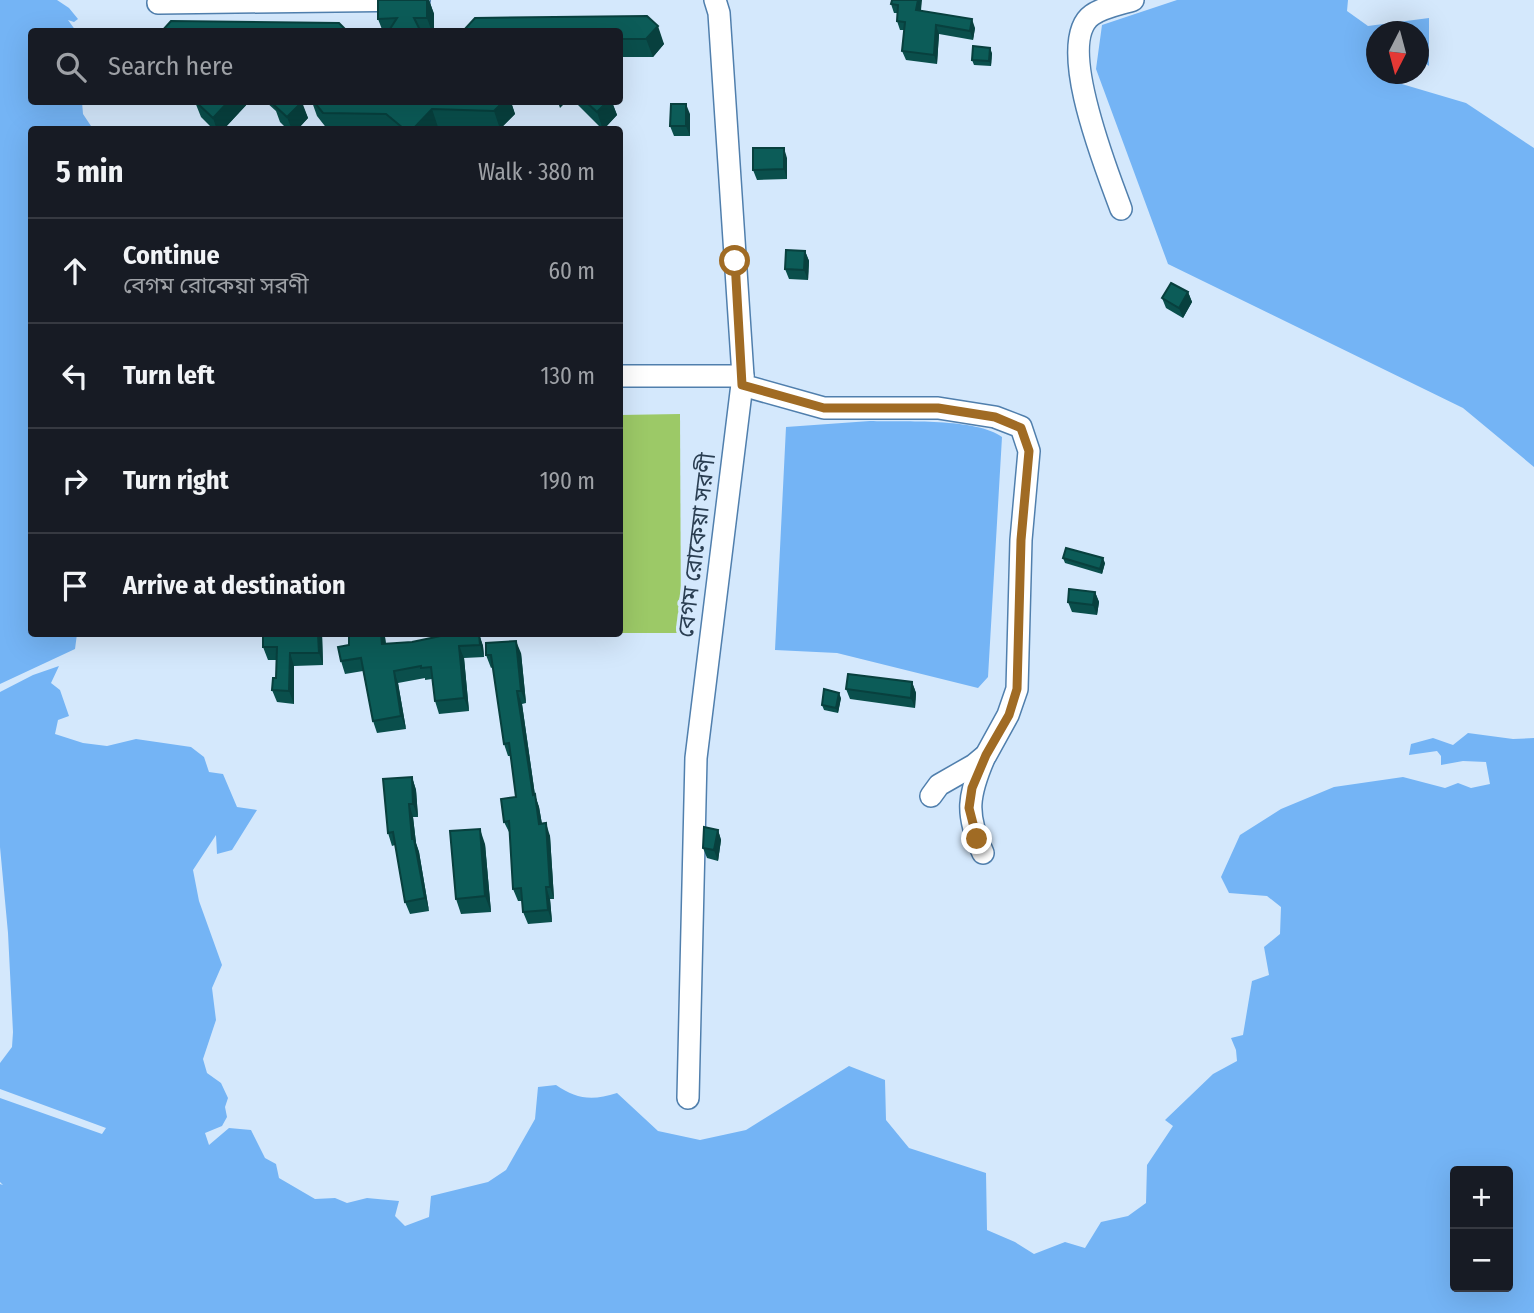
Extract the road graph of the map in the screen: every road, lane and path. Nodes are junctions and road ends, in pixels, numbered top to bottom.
1 (419, 0) edge
2 (715, 0) edge
3 (1133, 0) edge
4 (158, 2) dead end
5 (1121, 209) dead end
6 (623, 376) edge
7 (743, 380) junction
8 (986, 755) junction
9 (931, 796) dead end
10 (983, 853) dead end
11 (688, 1098) dead end

1 - 4 street
2 - 7 street, বেগম রোকেয়া সরণী
3 - 5 street
6 - 7 street
7 - 8 street
7 - 11 street, বেগম রোকেয়া সরণী
8 - 9 street
8 - 10 street

